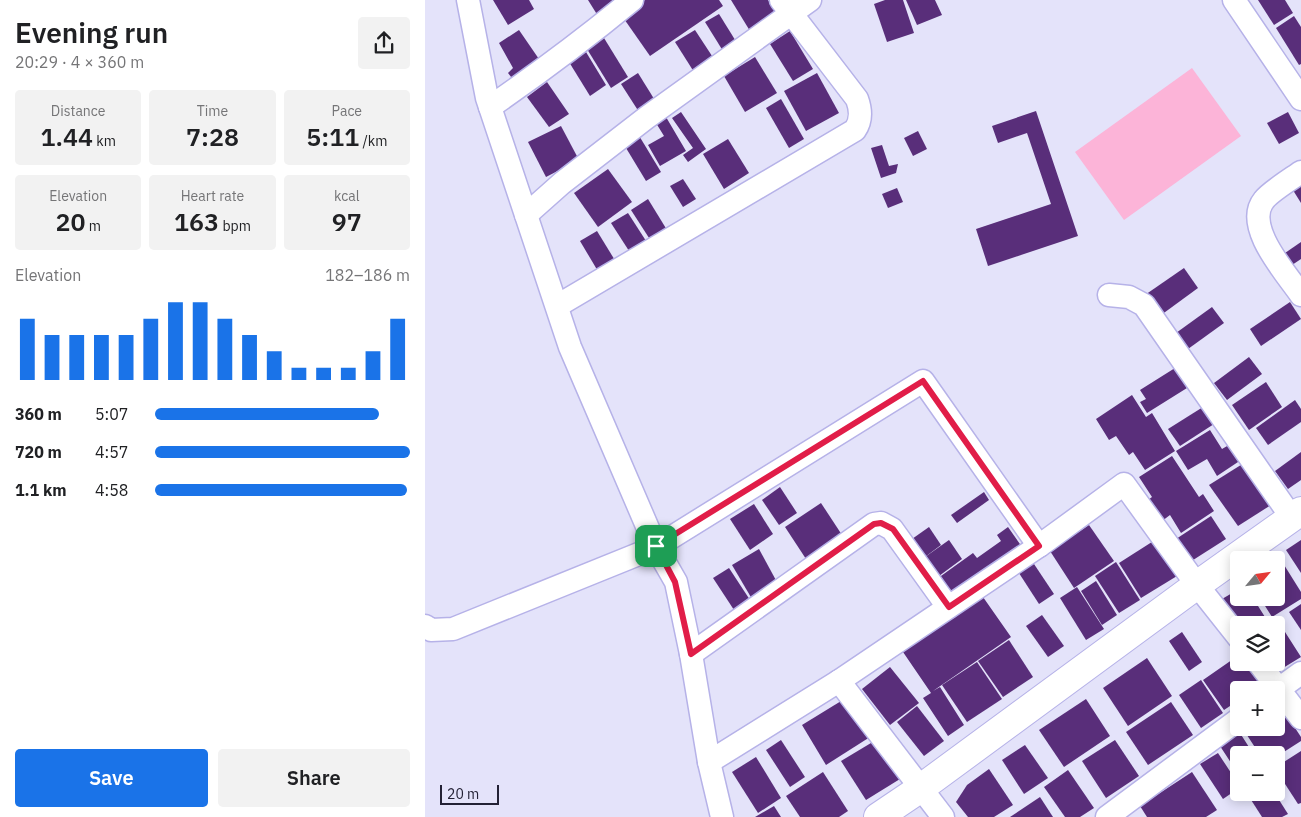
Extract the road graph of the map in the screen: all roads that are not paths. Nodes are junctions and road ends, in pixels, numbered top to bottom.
1 (469, 0) edge
2 (632, 0) edge
3 (810, 0) edge
4 (1234, 0) edge
5 (786, 6) edge
6 (1297, 85) edge
7 (490, 107) junction
8 (1301, 172) edge
9 (526, 215) junction
10 (1109, 295) dead end
11 (1301, 295) edge
12 (557, 306) junction
13 (1297, 515) edge
14 (656, 546) junction
15 (1039, 546) junction
16 (1197, 585) junction
17 (949, 607) junction
18 (425, 626) edge
19 (1230, 627) edge
20 (691, 654) junction
21 (1301, 673) edge
22 (839, 681) junction
23 (1285, 685) edge
24 (1285, 699) edge
25 (1301, 718) edge
26 (1230, 726) edge
27 (709, 762) junction
28 (921, 788) junction
29 (722, 817) edge
30 (878, 817) edge
31 (943, 817) edge
32 (1107, 817) edge

1 - 7 street
2 - 7 street
3 - 5 street
4 - 6 street
5 - 9 street
5 - 12 street
7 - 9 street
8 - 11 street
9 - 12 street
10 - 13 street
12 - 14 street
13 - 16 street
14 - 15 street
14 - 18 street
14 - 20 street
15 - 16 street
15 - 17 street
16 - 19 street
16 - 28 street
17 - 20 street
17 - 22 street
20 - 27 street
21 - 23 street
22 - 27 street
22 - 28 street
24 - 25 street
26 - 32 street
27 - 29 street
28 - 30 street
28 - 31 street

